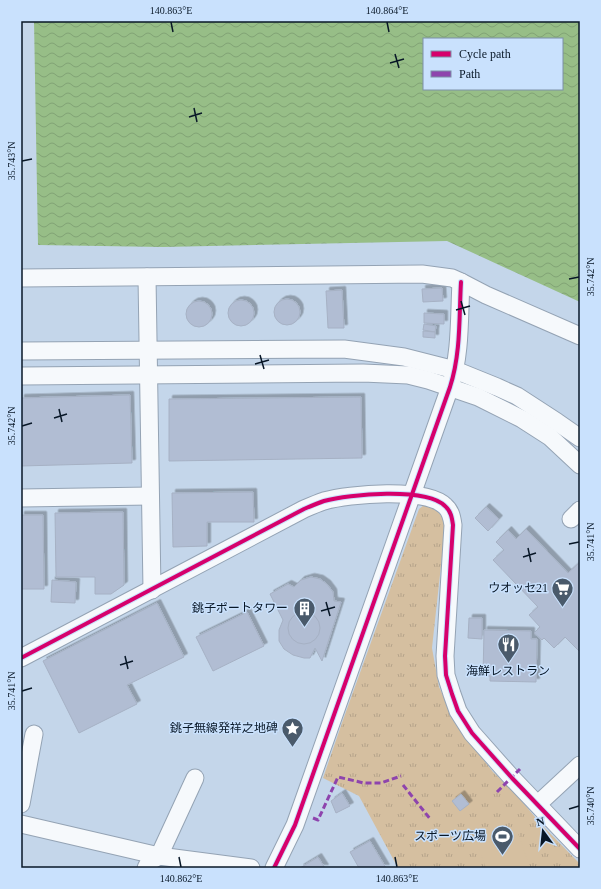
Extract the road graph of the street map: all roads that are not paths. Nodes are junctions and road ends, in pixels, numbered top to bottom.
1 (147, 277) junction
2 (21, 278) edge
3 (461, 282) junction
4 (580, 336) edge
5 (148, 350) junction
6 (21, 351) edge
7 (455, 370) junction
8 (149, 375) junction
9 (21, 376) edge
10 (450, 387) junction
11 (580, 438) edge
12 (580, 465) edge
13 (411, 494) junction
14 (150, 496) junction
15 (21, 498) edge
16 (152, 590) junction
17 (21, 658) edge
18 (34, 734) dead end
19 (580, 765) edge
20 (195, 778) dead end
21 (21, 804) edge
22 (538, 804) junction
23 (21, 824) edge
24 (580, 849) edge
25 (158, 856) junction
26 (146, 868) edge
27 (251, 868) edge
28 (274, 868) edge

1 - 2 street
1 - 3 street
1 - 5 street
3 - 4 street
3 - 7 street
5 - 6 street
5 - 7 street
5 - 8 street
7 - 10 street
7 - 11 street
8 - 9 street
8 - 10 street
8 - 14 street
10 - 12 street
10 - 13 street
13 - 16 street
13 - 22 street
13 - 28 street
14 - 15 street
14 - 16 street
16 - 17 street
18 - 21 street
19 - 22 street
20 - 25 street
22 - 24 street
23 - 25 street
25 - 26 street
25 - 27 street

